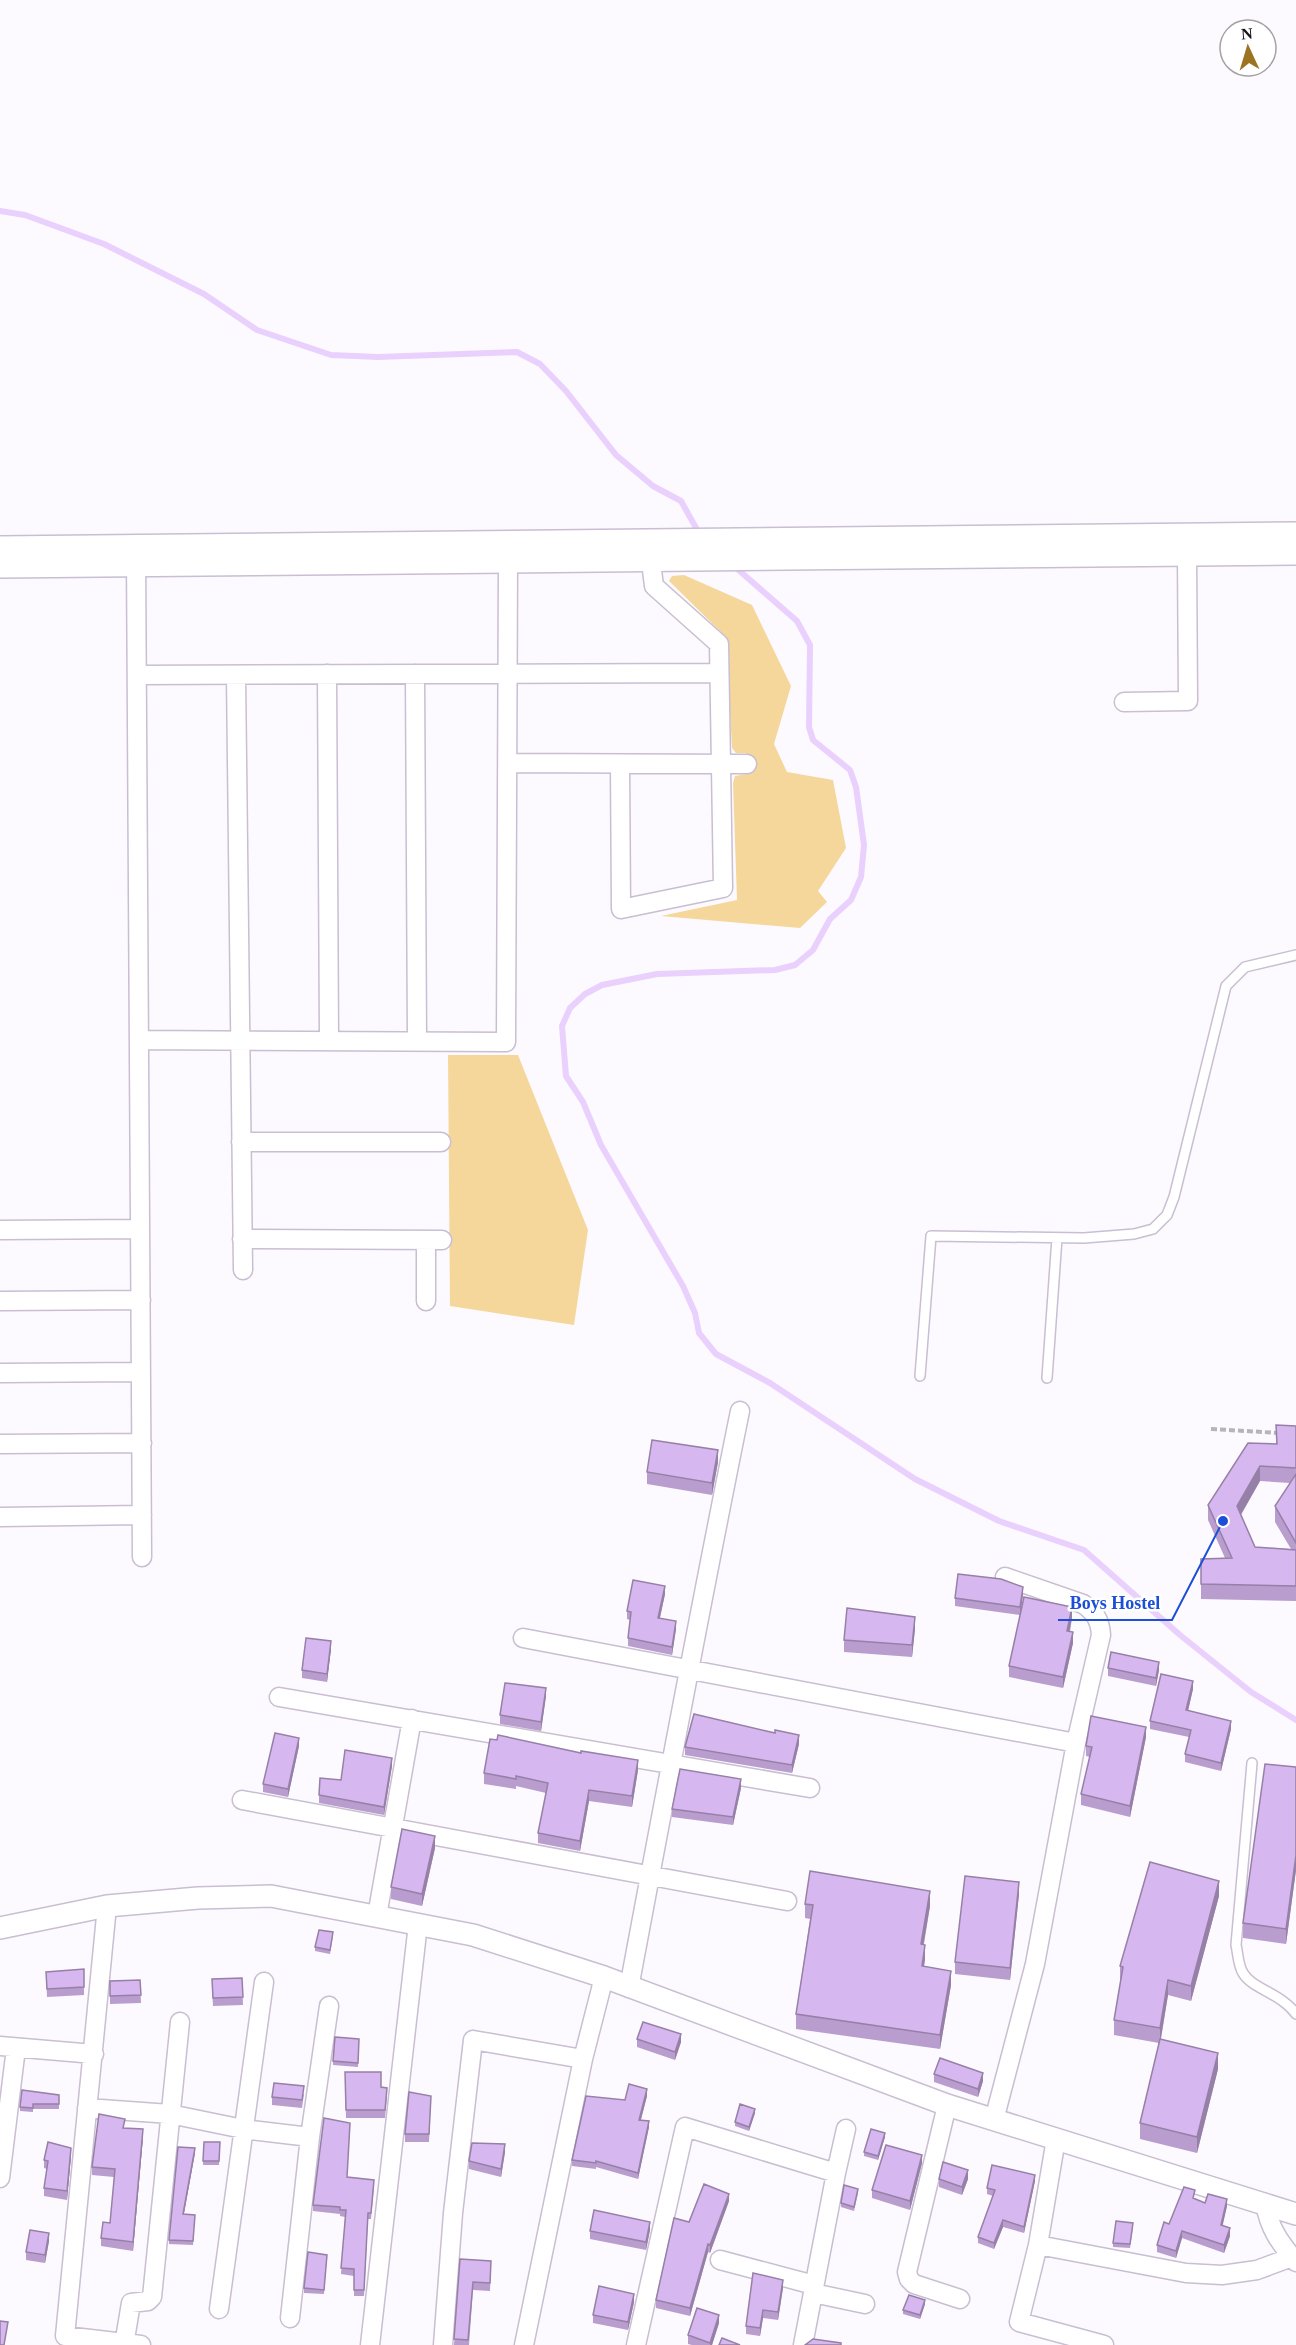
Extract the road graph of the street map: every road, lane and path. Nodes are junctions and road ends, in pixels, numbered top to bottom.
1 (1296, 533) edge
2 (0, 547) edge
3 (1296, 554) edge
4 (136, 555) junction
5 (1187, 555) junction
6 (651, 562) junction
7 (508, 563) junction
8 (0, 567) edge
9 (719, 673) junction
10 (327, 674) junction
11 (415, 674) junction
12 (508, 674) junction
13 (137, 675) junction
14 (236, 675) junction
15 (1124, 702) dead end
16 (508, 764) junction
17 (620, 764) junction
18 (721, 764) junction
19 (747, 764) dead end
20 (1296, 955) edge
21 (139, 1040) junction
22 (240, 1041) junction
23 (329, 1041) junction
24 (417, 1041) junction
25 (241, 1142) junction
26 (441, 1142) dead end
27 (140, 1229) junction
28 (0, 1230) edge
29 (1057, 1238) junction
30 (242, 1239) junction
31 (243, 1270) dead end
32 (141, 1300) junction
33 (0, 1301) edge
34 (426, 1301) dead end
35 (141, 1372) junction
36 (0, 1373) edge
37 (920, 1376) dead end
38 (1047, 1378) dead end
39 (740, 1411) dead end
40 (1211, 1429) dead end
41 (1285, 1434) edge
42 (142, 1443) junction
43 (0, 1444) edge
44 (142, 1515) junction
45 (0, 1517) edge
46 (142, 1557) dead end
47 (1005, 1577) dead end
48 (523, 1638) dead end
49 (688, 1669) junction
50 (279, 1697) dead end
51 (412, 1719) junction
52 (1076, 1743) junction
53 (673, 1762) junction
54 (1252, 1762) dead end
55 (810, 1788) dead end
56 (243, 1800) dead end
57 (393, 1827) junction
58 (650, 1874) junction
59 (787, 1901) dead end
60 (107, 1906) junction
61 (377, 1916) junction
62 (418, 1924) junction
63 (0, 1928) edge
64 (604, 1977) junction
65 (264, 1982) dead end
66 (629, 1988) junction
67 (329, 2006) dead end
68 (1296, 2014) edge
69 (180, 2022) dead end
70 (8, 2047) edge
71 (93, 2054) junction
72 (583, 2059) junction
73 (947, 2105) junction
74 (87, 2108) junction
75 (170, 2114) junction
76 (994, 2120) junction
77 (846, 2128) dead end
78 (243, 2129) junction
79 (310, 2138) junction
80 (1056, 2139) junction
81 (836, 2173) junction
82 (0, 2178) edge
83 (1265, 2203) junction
84 (1296, 2214) edge
85 (1038, 2245) junction
86 (720, 2260) dead end
87 (1294, 2260) edge
88 (813, 2289) junction
89 (960, 2299) dead end
90 (865, 2304) dead end
91 (219, 2308) dead end
92 (290, 2318) dead end
93 (64, 2341) edge
94 (130, 2344) edge
95 (370, 2345) edge
96 (443, 2345) edge
97 (524, 2345) edge
98 (636, 2345) edge
99 (803, 2345) edge
100 (1104, 2345) edge

1 - 4 street
2 - 4 street
3 - 5 street
4 - 7 street
4 - 8 street
4 - 13 street
5 - 6 street
5 - 15 street
6 - 7 street
6 - 9 street
7 - 12 street
9 - 12 street
9 - 18 street
10 - 11 street
10 - 14 street
10 - 23 street
11 - 12 street
11 - 24 street
12 - 16 street
13 - 14 street
13 - 21 street
14 - 22 street
16 - 17 street
16 - 24 street
17 - 18 street
17 - 18 street
18 - 19 street
20 - 29 lane
21 - 22 street
21 - 27 street
22 - 23 street
22 - 25 street
23 - 24 street
25 - 26 street
25 - 30 street
27 - 28 street
27 - 32 street
29 - 37 lane
29 - 38 lane
30 - 31 street
30 - 34 street
32 - 33 street
32 - 35 street
35 - 36 street
35 - 42 street
39 - 49 street
40 - 41 path
42 - 43 street
42 - 44 street
44 - 45 street
44 - 46 street
47 - 52 street
48 - 49 street
49 - 52 street
49 - 53 street
50 - 51 street
51 - 53 street
51 - 57 street
52 - 76 street
53 - 55 street
53 - 58 street
54 - 68 lane
56 - 57 street
57 - 58 street
57 - 61 street
58 - 59 street
58 - 66 street
60 - 61 street
60 - 63 street
60 - 71 street
61 - 62 street
62 - 64 street
62 - 95 street
64 - 66 street
64 - 72 street
65 - 78 street
66 - 73 street
67 - 79 street
69 - 75 street
70 - 71 street
70 - 82 street
71 - 74 street
72 - 96 street
72 - 97 street
73 - 76 street
73 - 89 street
74 - 75 street
74 - 93 street
75 - 78 street
75 - 94 street
76 - 80 street
77 - 81 street
78 - 79 street
78 - 91 street
79 - 92 street
80 - 83 street
80 - 85 street
81 - 88 street
81 - 98 street
83 - 84 street
83 - 87 street
85 - 87 street
85 - 100 street
86 - 88 street
88 - 90 street
88 - 99 street
93 - 94 street

